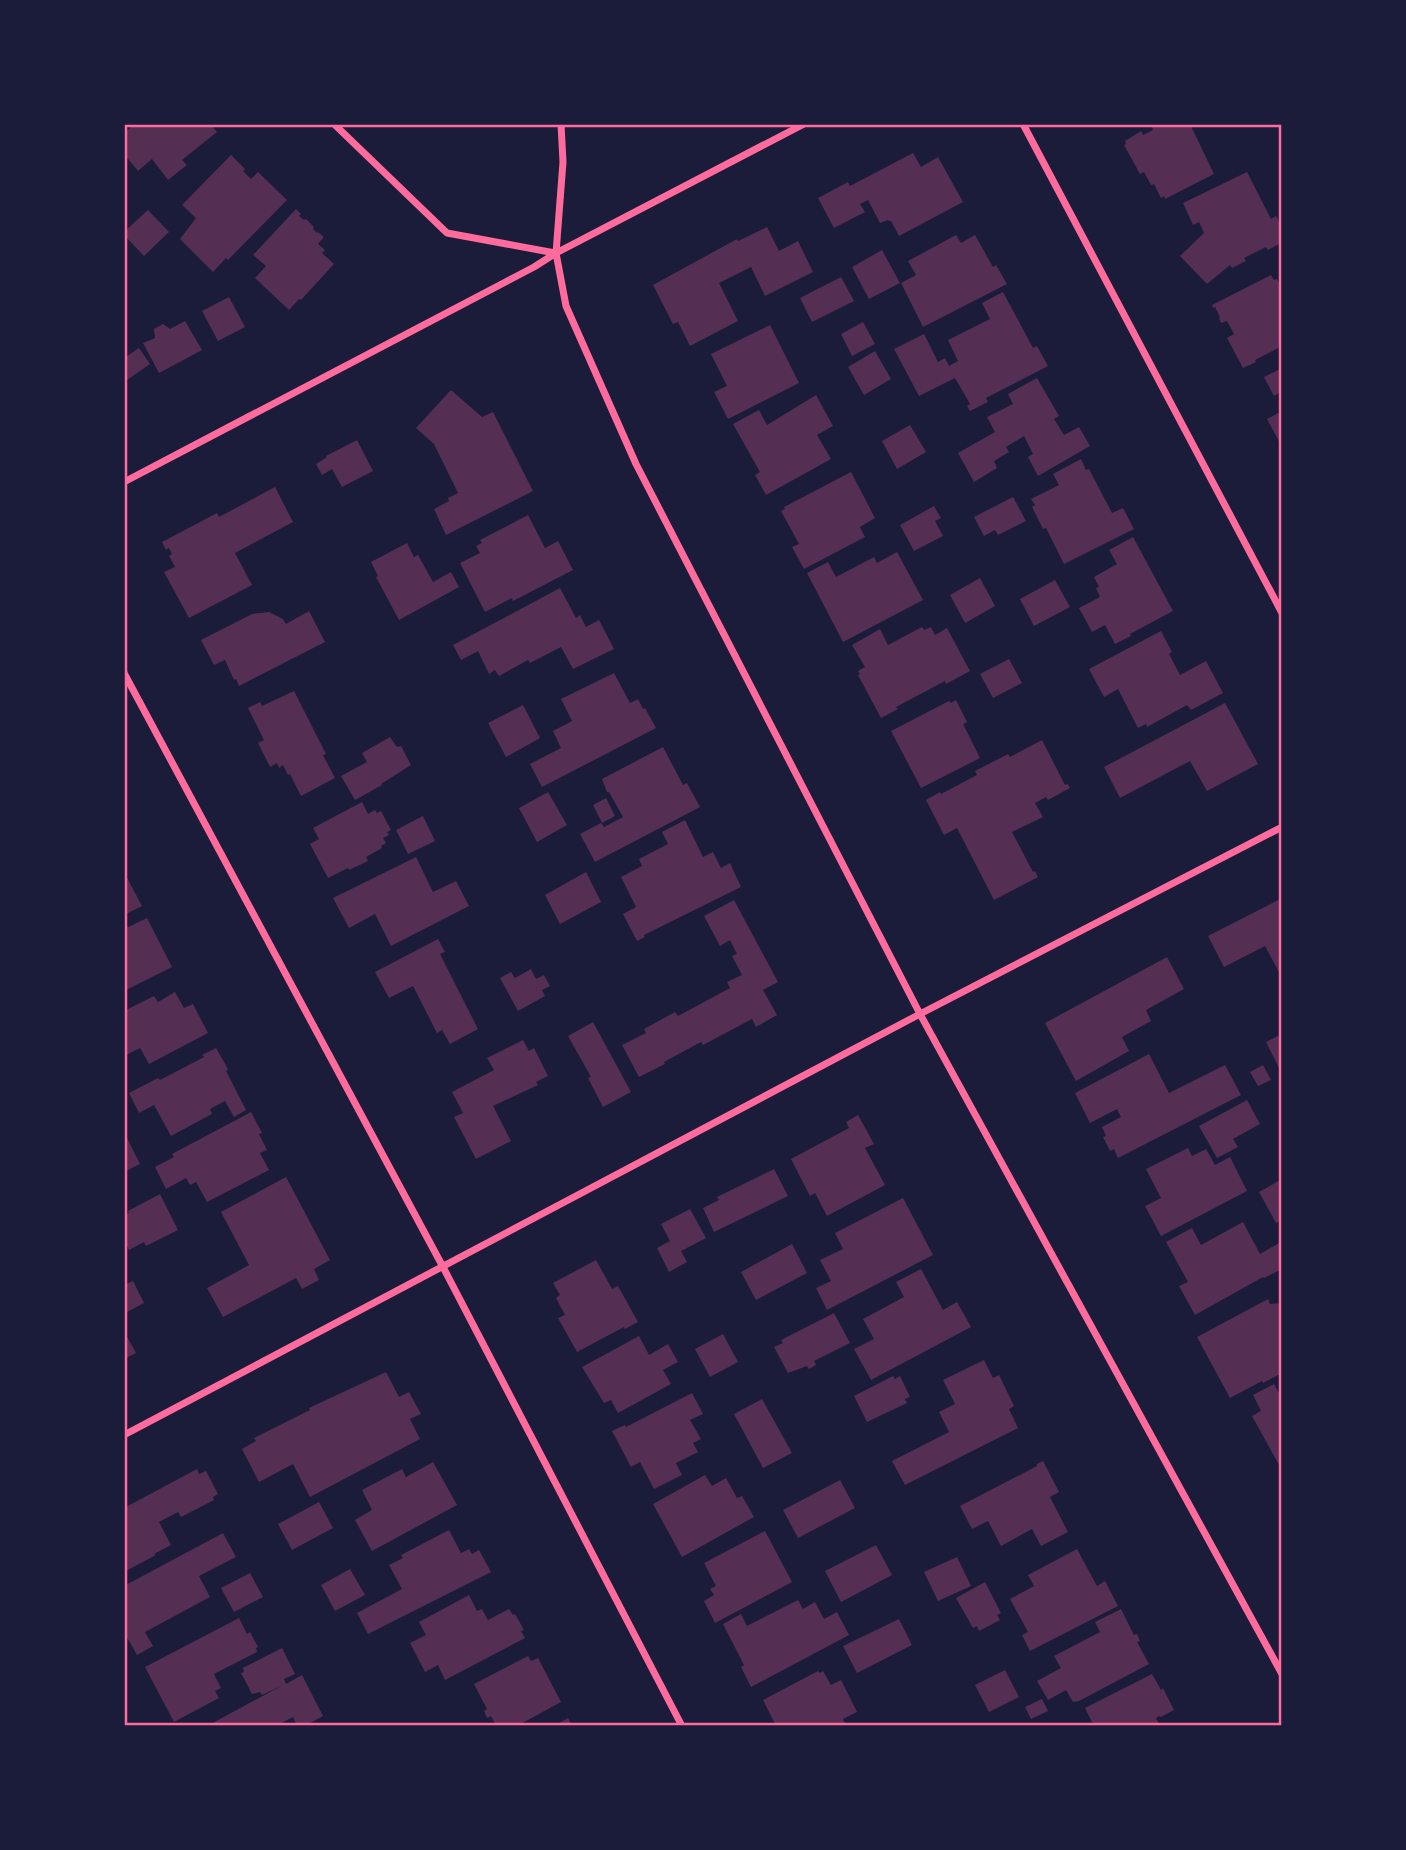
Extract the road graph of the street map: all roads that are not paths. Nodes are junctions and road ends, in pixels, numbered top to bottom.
1 (334, 124) edge
2 (561, 124) edge
3 (804, 124) edge
4 (1023, 124) edge
5 (556, 253) junction
6 (124, 482) edge
7 (1282, 613) edge
8 (124, 673) edge
9 (1282, 827) edge
10 (920, 1014) junction
11 (443, 1267) junction
12 (124, 1435) edge
13 (1282, 1674) edge
14 (682, 1726) edge

1 - 5 street
2 - 5 street
3 - 5 street
4 - 7 street
5 - 6 street
5 - 10 street
8 - 11 street
9 - 10 street
10 - 11 street
10 - 13 street
11 - 12 street
11 - 14 street

